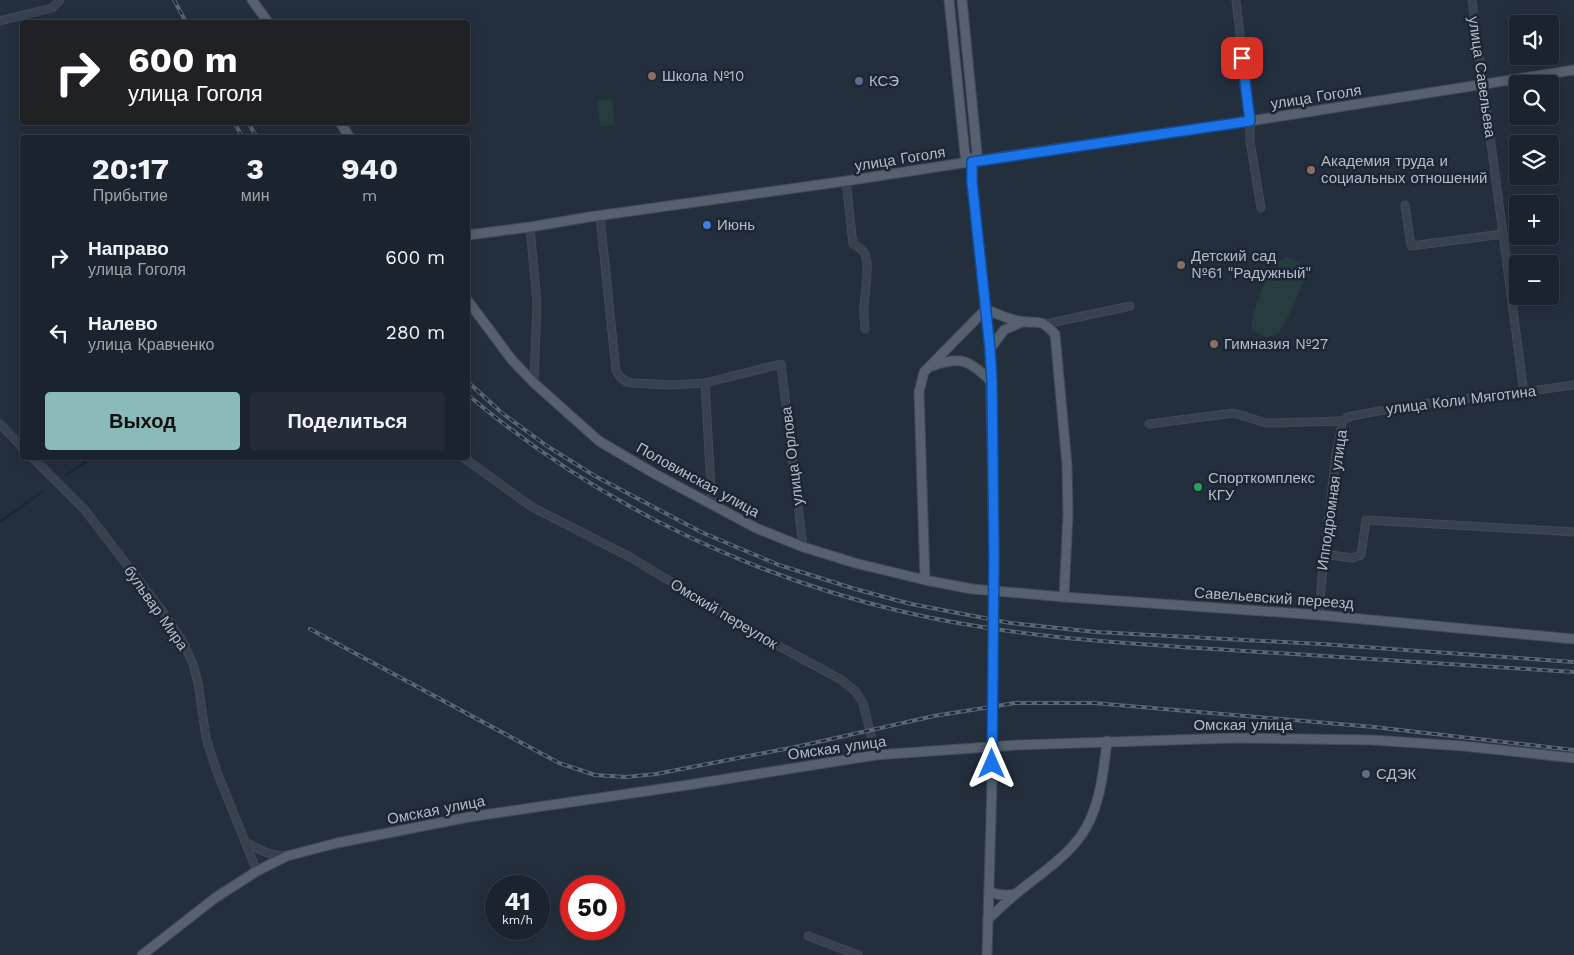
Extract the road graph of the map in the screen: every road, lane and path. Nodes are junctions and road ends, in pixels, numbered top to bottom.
1 (60, 0) edge
2 (252, 0) edge
3 (949, 0) edge
4 (962, 0) edge
5 (1236, 0) edge
6 (1472, 0) edge
7 (267, 20) edge
8 (0, 21) edge
9 (1574, 70) edge
10 (1483, 84) junction
11 (1250, 121) junction
12 (972, 162) junction
13 (846, 181) junction
14 (1405, 205) dead end
15 (1261, 208) dead end
16 (600, 216) junction
17 (530, 228) junction
18 (1503, 234) junction
19 (470, 235) edge
20 (470, 304) edge
21 (1130, 306) dead end
22 (986, 309) junction
23 (1022, 322) junction
24 (1046, 324) junction
25 (865, 329) dead end
26 (990, 349) junction
27 (930, 367) junction
28 (705, 382) junction
29 (992, 382) junction
30 (534, 384) junction
31 (1574, 385) edge
32 (1524, 392) junction
33 (1346, 419) junction
34 (0, 424) edge
35 (1149, 424) dead end
36 (20, 445) edge
37 (35, 460) edge
38 (467, 460) edge
39 (712, 505) junction
40 (1574, 532) edge
41 (803, 547) junction
42 (1324, 554) junction
43 (925, 580) junction
44 (972, 589) joint
45 (1064, 597) junction
46 (1319, 615) junction
47 (1574, 639) edge
48 (1107, 742) junction
49 (876, 755) junction
50 (1574, 758) edge
51 (246, 842) junction
52 (287, 856) junction
53 (258, 871) junction
54 (989, 892) junction
55 (1015, 894) junction
56 (988, 919) junction
57 (808, 936) dead end
58 (142, 955) edge
59 (858, 955) edge
60 (987, 955) edge

1 - 8 street
2 - 7 main road
3 - 12 main road
4 - 12 main road
5 - 11 street
6 - 10 street, улица Савельева
9 - 10 main road, улица Гоголя
10 - 11 main road, улица Гоголя
10 - 18 street, улица Савельева
11 - 12 main road, улица Гоголя
11 - 15 street
12 - 13 main road, улица Гоголя
12 - 22 main road
13 - 16 main road, улица Гоголя
13 - 25 street
14 - 18 street
16 - 17 main road, улица Гоголя
16 - 28 street
17 - 19 main road, улица Гоголя
17 - 30 street
18 - 32 street, улица Савельева
20 - 30 main road, Половинская улица
21 - 24 street
22 - 23 main road
22 - 26 main road
22 - 27 main road
23 - 24 main road
23 - 26 main road
24 - 45 main road
26 - 29 main road
27 - 29 main road
27 - 43 main road
28 - 39 street
28 - 41 street, улица Орлова
29 - 54 main road, bridge
30 - 39 main road, Половинская улица
31 - 32 street, улица Коли Мяготина
32 - 33 street, улица Коли Мяготина
33 - 35 street, улица Коли Мяготина
33 - 42 street, Ипподромная улица
34 - 36 street
37 - 51 street, бульвар Мира
38 - 49 street, Омский переулок
39 - 41 main road, Половинская улица
40 - 42 street
41 - 43 main road, Половинская улица
42 - 46 street, Ипподромная улица
43 - 44 main road, Половинская улица
44 - 45 main road, Савельевский переезд
45 - 46 main road, Савельевский переезд
46 - 47 main road, Савельевский переезд
48 - 49 main road, Омская улица
48 - 50 main road, Омская улица
48 - 55 main road
49 - 52 main road, Омская улица
51 - 52 street
51 - 53 street, бульвар Мира
52 - 53 main road, Омская улица
53 - 58 main road, Омская улица
54 - 55 main road
54 - 56 main road
55 - 56 main road
56 - 60 main road
57 - 59 street

